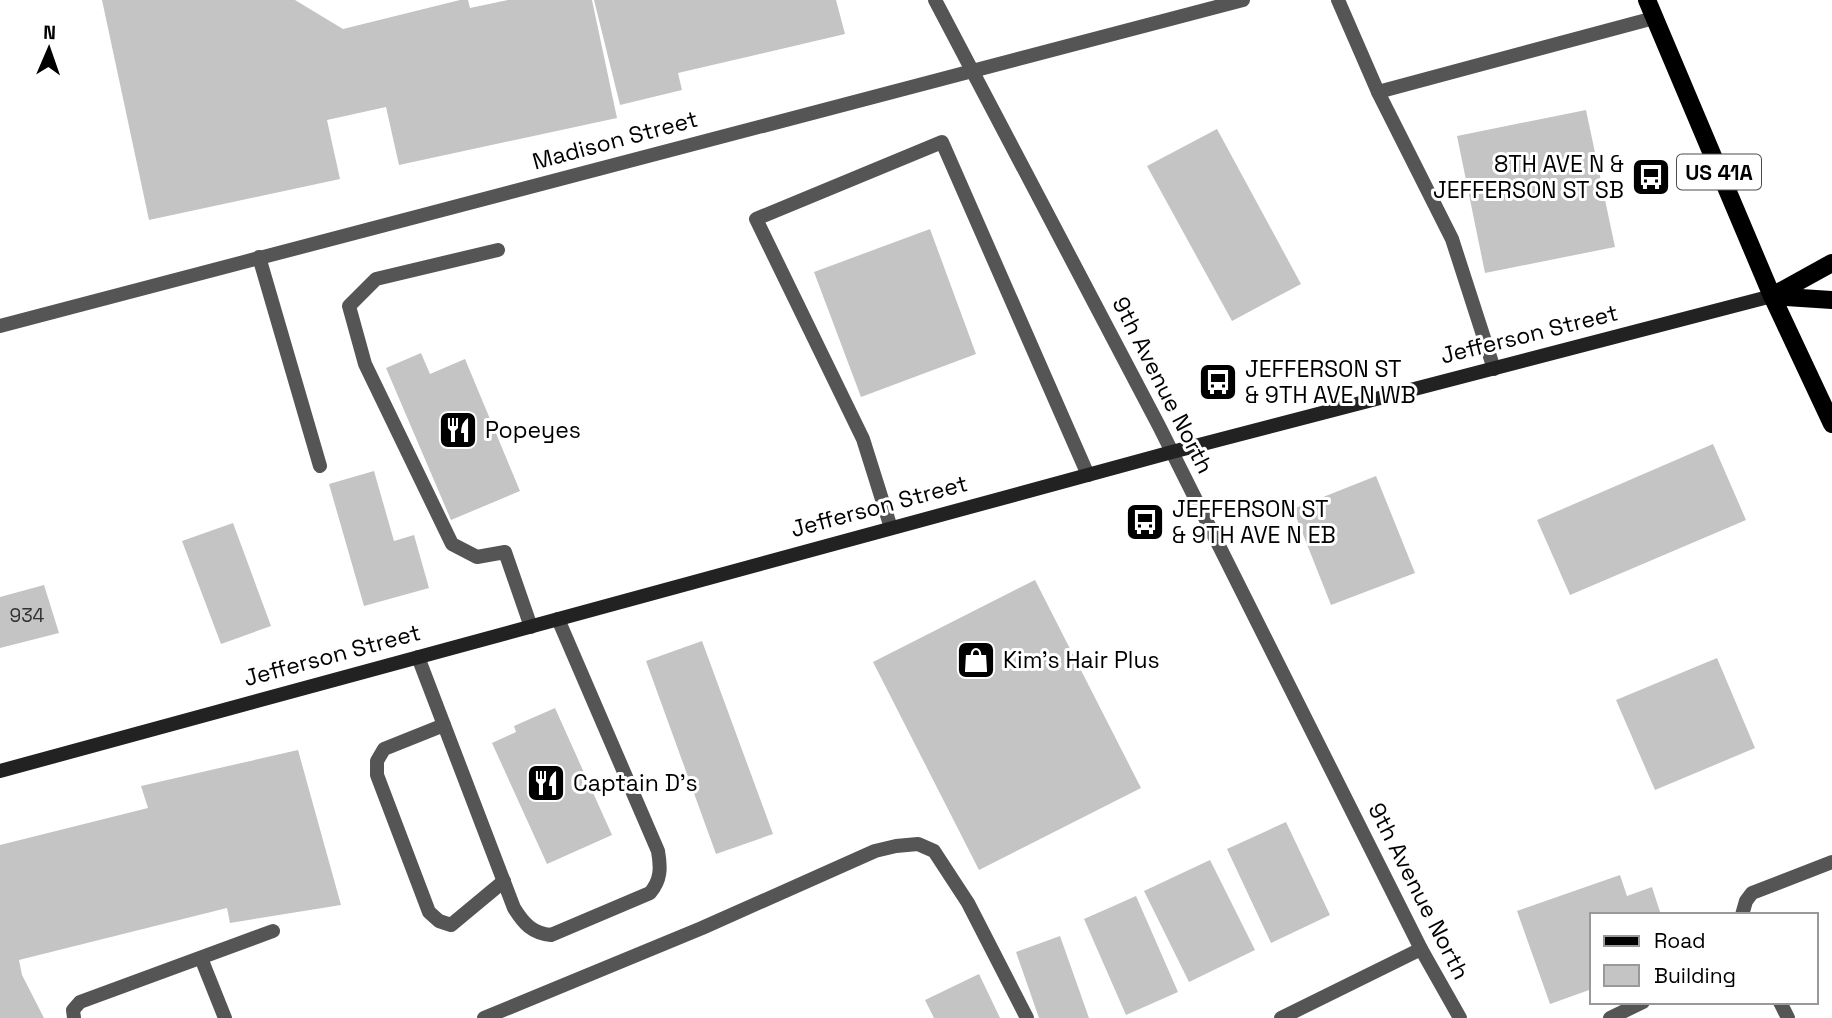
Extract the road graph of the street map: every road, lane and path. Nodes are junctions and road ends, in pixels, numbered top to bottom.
1 (936, 0) edge
2 (1242, 0) edge
3 (1338, 0) edge
4 (1647, 0) edge
5 (1654, 18) junction
6 (973, 69) junction
7 (1378, 92) junction
8 (498, 250) dead end
9 (259, 257) junction
10 (1832, 263) edge
11 (1772, 296) junction
12 (1832, 300) edge
13 (0, 326) edge
14 (1494, 369) junction
15 (1832, 424) edge
16 (1172, 452) junction
17 (320, 466) dead end
18 (1087, 475) junction
19 (891, 528) junction
20 (558, 619) junction
21 (531, 627) junction
22 (418, 657) junction
23 (444, 725) junction
24 (0, 771) edge
25 (1832, 862) edge
26 (504, 881) junction
27 (1743, 913) edge
28 (274, 931) dead end
29 (1421, 949) junction
30 (201, 958) junction
31 (1639, 1004) edge
32 (74, 1018) edge
33 (225, 1018) edge
34 (484, 1018) edge
35 (1027, 1018) edge
36 (1280, 1018) edge
37 (1460, 1018) edge
38 (1610, 1018) edge

1 - 6 street, 9th Avenue North
2 - 6 street, Madison Street
3 - 7 street
4 - 5 main road, US 41A
5 - 7 street
5 - 11 main road, US 41A
6 - 9 street, Madison Street
6 - 16 street, 9th Avenue North
7 - 14 street
8 - 21 street
9 - 13 street, Madison Street
9 - 17 street
10 - 11 main road, Jefferson Street
11 - 12 main road, Jefferson Street
11 - 14 main road, Jefferson Street
11 - 15 main road, US 41A
14 - 16 main road, Jefferson Street
16 - 18 main road, Jefferson Street
16 - 29 street, 9th Avenue North
18 - 19 main road, Jefferson Street
18 - 19 street
19 - 20 main road, Jefferson Street
20 - 21 main road, Jefferson Street
20 - 26 street
21 - 22 main road, Jefferson Street
22 - 23 street
22 - 24 main road, Jefferson Street
23 - 26 street
23 - 26 street
25 - 27 street
28 - 30 street
29 - 36 street
29 - 37 street, 9th Avenue North
30 - 32 street
30 - 33 street
31 - 38 street
34 - 35 street

